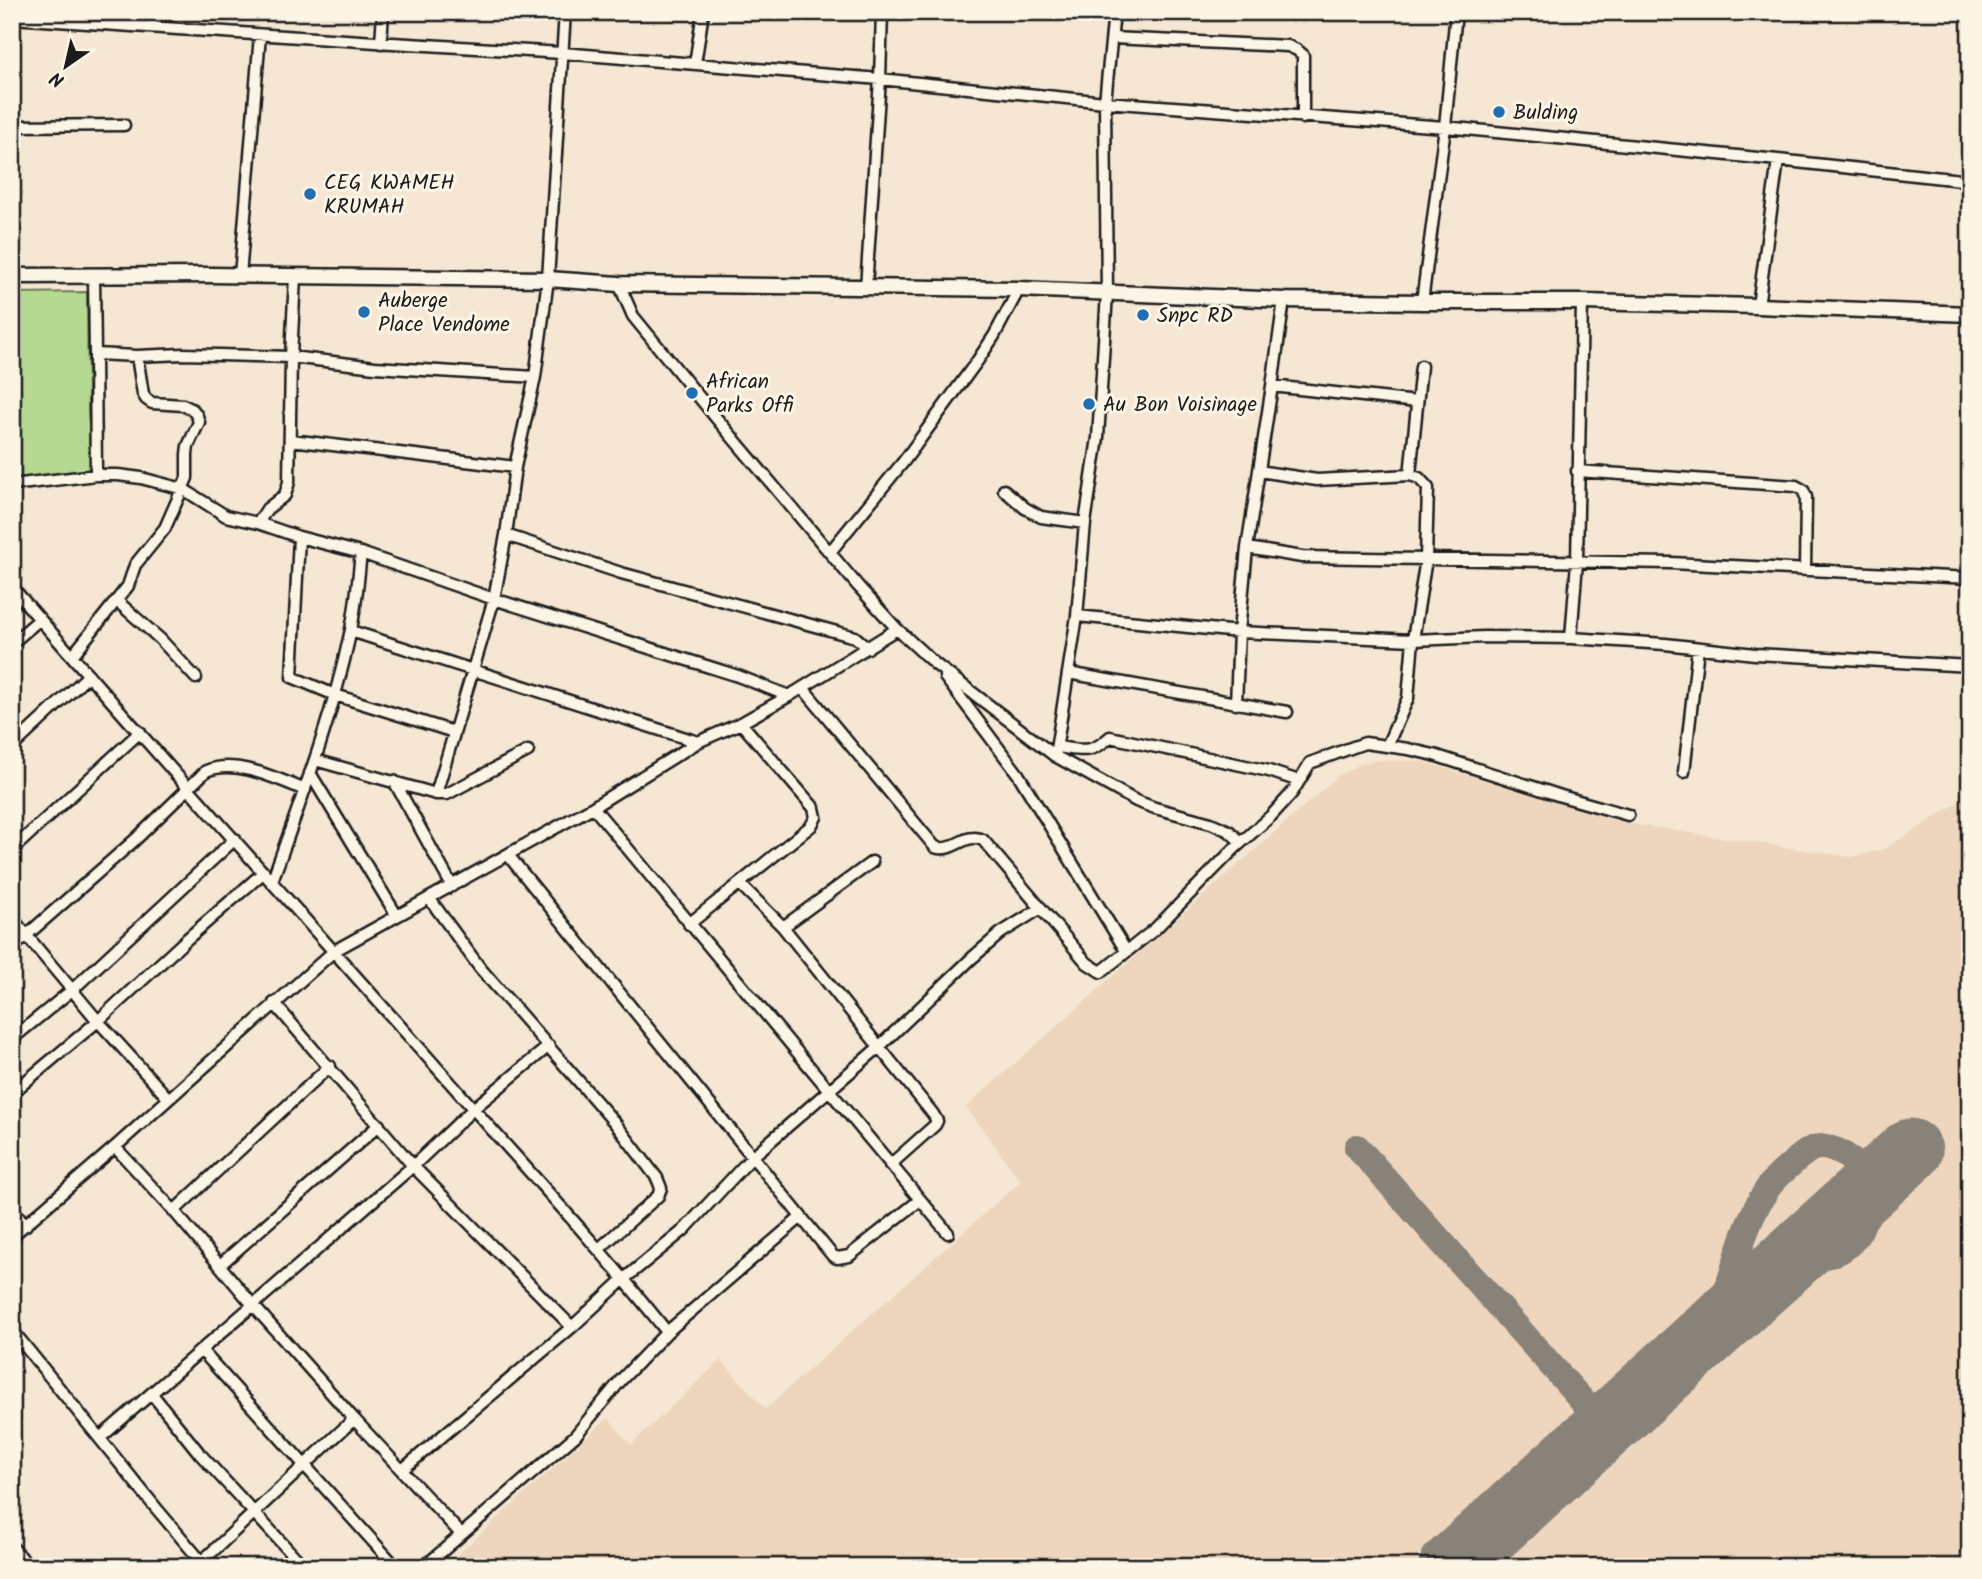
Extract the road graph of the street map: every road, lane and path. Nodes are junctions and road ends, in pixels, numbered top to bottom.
1 (151, 12) edge
2 (383, 12) edge
3 (565, 12) edge
4 (703, 12) edge
5 (882, 12) edge
6 (1114, 12) edge
7 (1456, 12) edge
8 (12, 18) edge
9 (151, 27) junction
10 (260, 35) junction
11 (1112, 38) junction
12 (381, 43) junction
13 (562, 53) junction
14 (695, 64) junction
15 (880, 79) junction
16 (1105, 102) junction
17 (1303, 118) junction
18 (124, 125) dead end
19 (12, 126) edge
20 (1445, 127) junction
21 (1778, 160) junction
22 (1970, 181) edge
23 (12, 276) edge
24 (94, 276) junction
25 (240, 276) junction
26 (295, 277) junction
27 (548, 279) junction
28 (619, 284) junction
29 (866, 288) junction
30 (1019, 289) junction
31 (1107, 293) junction
32 (1284, 300) junction
33 (1422, 302) junction
34 (1582, 302) junction
35 (1758, 306) junction
36 (1970, 314) edge
37 (95, 354) junction
38 (137, 356) junction
39 (291, 357) junction
40 (1420, 366) dead end
41 (535, 377) junction
42 (1272, 386) junction
43 (1417, 402) junction
44 (291, 440) junction
45 (515, 467) junction
46 (1259, 471) junction
47 (1577, 471) junction
48 (96, 475) junction
49 (1410, 475) junction
50 (12, 485) edge
51 (183, 489) junction
52 (1004, 490) dead end
53 (258, 523) junction
54 (1084, 523) junction
55 (506, 535) junction
56 (299, 537) junction
57 (1247, 548) junction
58 (830, 552) junction
59 (361, 553) junction
60 (1426, 559) junction
61 (1577, 562) junction
62 (1805, 570) junction
63 (1970, 578) edge
64 (12, 587) edge
65 (494, 599) junction
66 (117, 601) junction
67 (1077, 615) junction
68 (40, 619) junction
69 (897, 629) junction
70 (351, 631) junction
71 (1239, 632) junction
72 (1571, 638) junction
73 (1413, 640) junction
74 (12, 643) edge
75 (868, 648) junction
76 (1698, 648) junction
77 (72, 656) junction
78 (935, 664) junction
79 (1970, 666) edge
80 (473, 668) junction
81 (1068, 673) junction
82 (89, 676) junction
83 (196, 678) dead end
84 (803, 688) junction
85 (335, 695) junction
86 (789, 696) junction
87 (1236, 704) junction
88 (1287, 712) dead end
89 (741, 723) junction
90 (140, 732) junction
91 (454, 732) junction
92 (698, 742) junction
93 (1387, 746) junction
94 (12, 747) edge
95 (527, 751) dead end
96 (1056, 752) junction
97 (316, 760) junction
98 (1684, 772) dead end
99 (310, 773) junction
100 (394, 781) junction
101 (1299, 781) junction
102 (187, 788) junction
103 (305, 790) junction
104 (436, 794) junction
105 (593, 807) junction
106 (1628, 815) dead end
107 (235, 839) junction
108 (1241, 842) junction
109 (12, 850) edge
110 (508, 855) junction
111 (872, 862) dead end
112 (264, 872) junction
113 (272, 881) junction
114 (740, 884) junction
115 (452, 886) junction
116 (429, 898) junction
117 (1041, 908) junction
118 (397, 916) junction
119 (12, 918) edge
120 (689, 924) junction
121 (783, 927) junction
122 (27, 935) junction
123 (12, 948) edge
124 (334, 951) junction
125 (1126, 951) junction
126 (72, 990) junction
127 (274, 1003) junction
128 (98, 1021) junction
129 (12, 1039) edge
130 (549, 1046) junction
131 (879, 1047) junction
132 (330, 1066) junction
133 (828, 1091) junction
134 (12, 1093) edge
135 (168, 1098) junction
136 (474, 1109) junction
137 (379, 1125) junction
138 (115, 1147) junction
139 (752, 1157) junction
140 (890, 1165) junction
141 (413, 1166) junction
142 (920, 1200) junction
143 (12, 1209) edge
144 (174, 1211) junction
145 (800, 1218) junction
146 (26, 1225) junction
147 (948, 1233) dead end
148 (12, 1236) edge
149 (599, 1249) junction
150 (220, 1265) junction
151 (624, 1279) junction
152 (253, 1304) junction
153 (572, 1327) junction
154 (667, 1332) junction
155 (14, 1334) edge
156 (201, 1350) junction
157 (152, 1394) junction
158 (354, 1419) junction
159 (100, 1438) junction
160 (305, 1465) junction
161 (402, 1470) junction
162 (254, 1512) junction
163 (461, 1534) junction
164 (12, 1547) edge
165 (201, 1565) edge
166 (30, 1567) edge
167 (304, 1567) edge
168 (396, 1567) edge
169 (424, 1567) edge

1 - 9 street
2 - 12 street
3 - 13 street
4 - 14 street
5 - 15 street
6 - 11 street
7 - 20 street
8 - 9 street
9 - 10 street
10 - 12 street
10 - 25 street
11 - 16 street
11 - 17 street
12 - 13 street
13 - 14 street
13 - 27 street
14 - 15 street
15 - 16 street
15 - 29 street
16 - 17 street
16 - 31 street
17 - 20 street
18 - 19 street
20 - 21 street
20 - 33 street
21 - 22 street
21 - 35 street
23 - 24 highway
24 - 25 highway
24 - 37 street
25 - 26 highway
26 - 27 highway
26 - 39 street
27 - 28 highway
27 - 41 street
28 - 29 highway
28 - 58 street
29 - 30 highway
30 - 31 highway
30 - 58 street
31 - 32 highway
31 - 54 street
32 - 33 highway
32 - 42 street
33 - 34 highway
34 - 35 highway
34 - 47 street
35 - 36 highway
37 - 38 street
37 - 48 street
38 - 39 street
38 - 51 street
39 - 41 street
39 - 44 street
40 - 43 street
41 - 45 street
42 - 43 street
42 - 46 street
43 - 49 street
44 - 45 street
44 - 53 street
45 - 55 street
46 - 49 street
46 - 57 street
47 - 61 street
47 - 62 street
48 - 50 street
48 - 51 street
49 - 60 street
51 - 53 street
51 - 66 street
52 - 54 street
53 - 56 street
54 - 67 street
55 - 65 street
55 - 75 street
56 - 59 street
56 - 85 street
57 - 60 street
57 - 71 street
58 - 69 street
59 - 65 street
59 - 70 street
60 - 61 street
60 - 73 street
61 - 62 street
61 - 72 street
62 - 63 street
64 - 68 street
65 - 80 street
65 - 86 street
66 - 77 street
66 - 83 street
67 - 71 street
67 - 81 street
68 - 74 street
68 - 77 street
69 - 75 street
69 - 78 street
70 - 80 street
70 - 85 street
71 - 73 street
71 - 87 street
72 - 73 street
72 - 76 street
73 - 93 street
75 - 84 street
76 - 79 street
76 - 98 street
77 - 82 street
78 - 96 street
78 - 125 street
80 - 91 street
80 - 92 street
81 - 87 street
81 - 96 street
82 - 90 street
82 - 94 street
84 - 86 street
84 - 117 street
85 - 91 street
85 - 97 street
86 - 89 street
87 - 88 street
89 - 92 street
89 - 114 street
90 - 102 street
90 - 109 street
91 - 104 street
92 - 105 street
93 - 101 street
93 - 106 street
95 - 104 street
96 - 101 street
96 - 108 street
97 - 99 street
97 - 100 street
99 - 103 street
99 - 118 street
100 - 104 street
100 - 115 street
101 - 108 street
102 - 103 street
102 - 107 street
102 - 122 street
103 - 113 street
105 - 110 street
105 - 120 street
107 - 112 street
107 - 126 street
108 - 125 street
110 - 115 street
110 - 139 street
111 - 121 street
112 - 113 street
112 - 128 street
113 - 124 street
114 - 120 street
114 - 121 street
115 - 116 street
116 - 118 street
116 - 130 street
117 - 125 street
117 - 131 street
118 - 124 street
119 - 122 street
120 - 133 street
121 - 131 street
122 - 123 street
122 - 126 street
124 - 127 street
124 - 136 street
126 - 128 street
126 - 129 street
127 - 132 street
127 - 135 street
128 - 134 street
128 - 135 street
130 - 136 street
130 - 149 street
131 - 133 street
131 - 140 street
132 - 137 street
132 - 144 street
133 - 139 street
133 - 140 street
135 - 138 street
136 - 141 street
136 - 149 street
137 - 141 street
137 - 150 street
138 - 144 street
138 - 146 street
139 - 145 street
139 - 151 street
140 - 142 street
141 - 152 street
141 - 153 street
142 - 145 street
142 - 147 street
143 - 146 street
144 - 150 street
145 - 154 street
146 - 148 street
149 - 151 street
150 - 152 street
151 - 153 street
151 - 154 street
152 - 156 street
152 - 158 street
153 - 161 street
154 - 163 street
155 - 159 street
156 - 157 street
156 - 160 street
157 - 159 street
157 - 162 street
158 - 160 street
158 - 161 street
159 - 165 street
160 - 162 street
160 - 168 street
161 - 163 street
162 - 165 street
162 - 167 street
163 - 169 street
164 - 166 street

